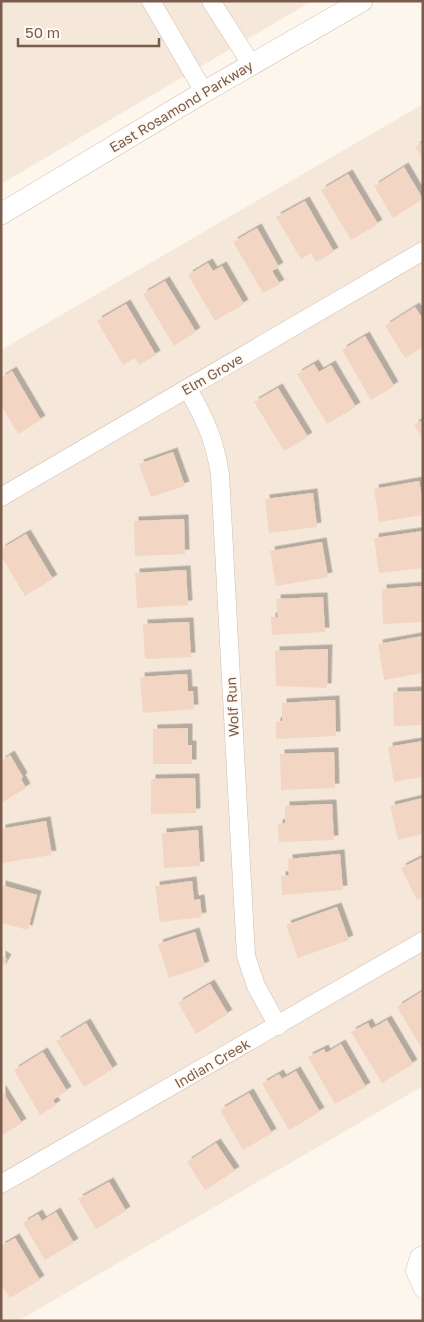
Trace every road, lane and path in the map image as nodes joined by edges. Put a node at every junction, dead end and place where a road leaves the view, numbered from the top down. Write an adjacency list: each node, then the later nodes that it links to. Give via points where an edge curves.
1 (151, 1): 5 (street)
2 (211, 1): 4 (street)
3 (362, 1): 4 (street, East Rosamond Parkway)
4 (250, 64): 5 (street, East Rosamond Parkway)
5 (204, 92): 6 (street, East Rosamond Parkway)
6 (1, 214)
7 (423, 251): 8 (street, Elm Grove)
8 (188, 389): 9 (street, Elm Grove); 11 (street, Wolf Run, via 212,435 220,475 246,956 256,986)
9 (1, 497)
10 (423, 941): 11 (street, Indian Creek)
11 (278, 1026): 12 (street, Indian Creek)
12 (1, 1184)
13 (423, 1255): 14 (street, via 419,1257 415,1271)
14 (423, 1288)

